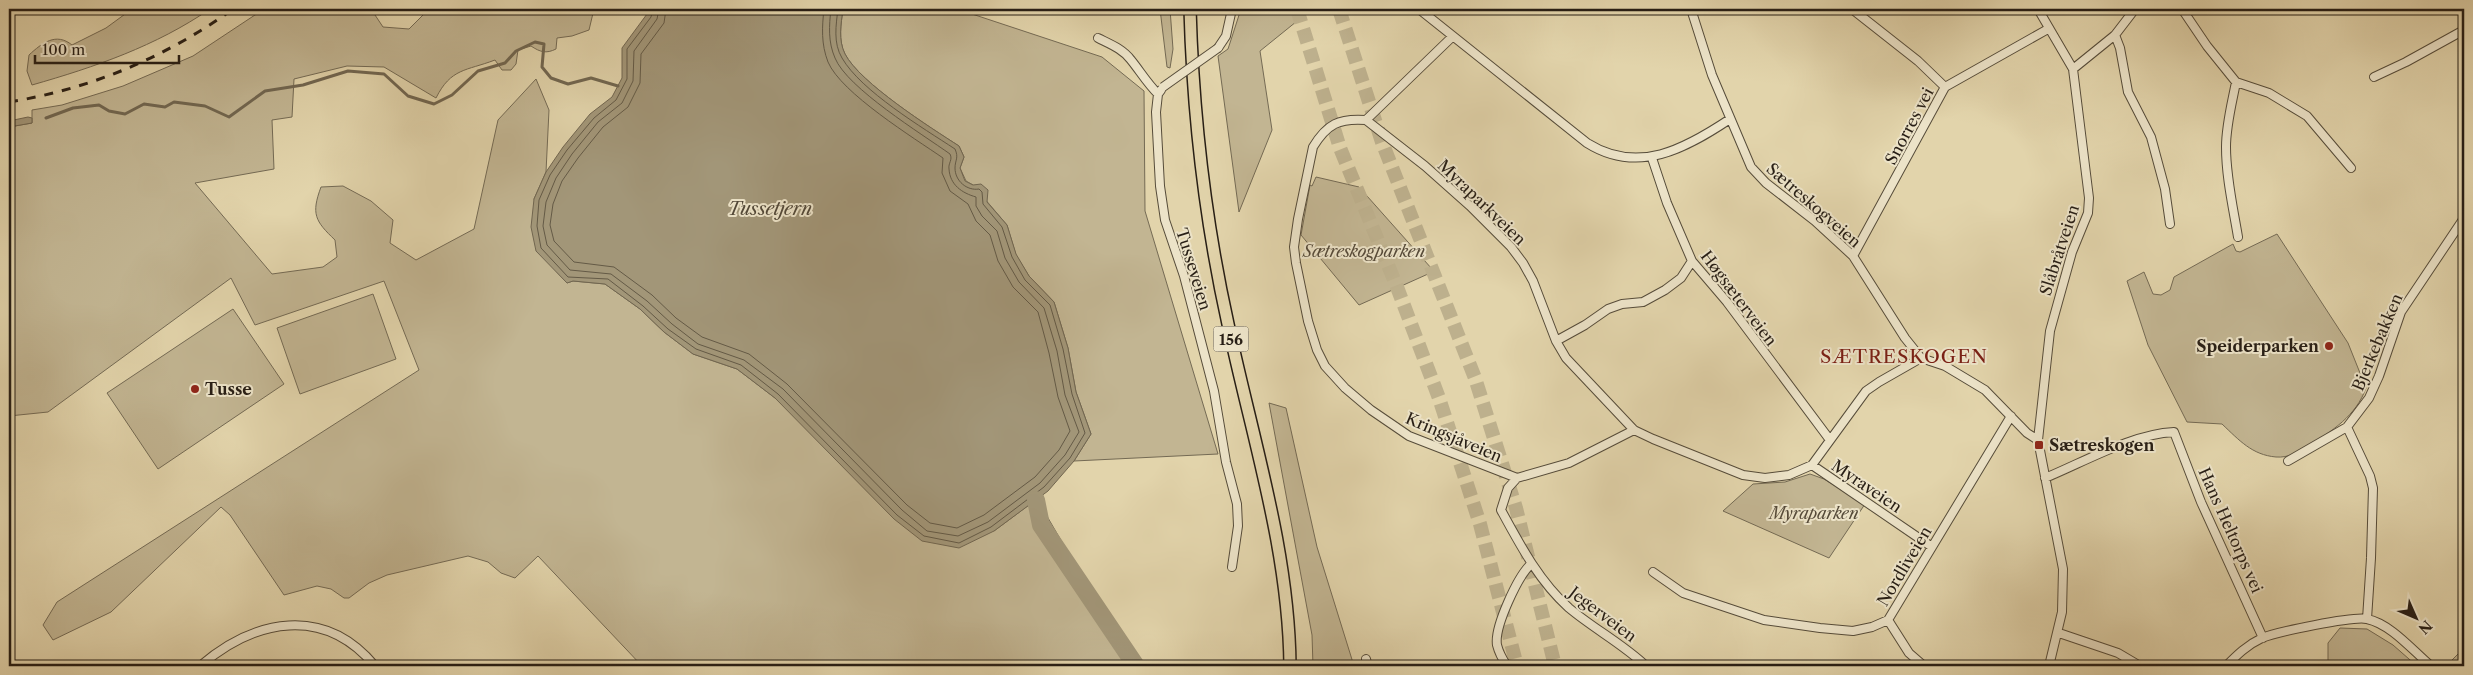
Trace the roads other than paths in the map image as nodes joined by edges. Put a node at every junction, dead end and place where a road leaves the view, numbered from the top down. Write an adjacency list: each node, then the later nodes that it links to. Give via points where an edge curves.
1 (1190, 9): 49 (main road, 156, via 1196,133 1206,206 1227,322 1279,555)
2 (1232, 9): 18 (street, bridge, via 1226,36 1218,48 1163,87)
3 (1419, 9): 12 (street)
4 (1852, 9): 17 (street)
5 (2038, 9): 9 (street, Slåbråtveien)
6 (2135, 9): 11 (street)
7 (2182, 9): 16 (street, via 2206,46)
8 (1692, 10): 19 (street, Sætreskogveien, via 1712,75)
9 (2048, 29): 14 (street, Slåbråtveien); 17 (street, Snorres vei)
10 (2464, 30): 15 (street)
11 (2115, 34): 14 (street); 24 (street, via 2128,92 2152,137)
12 (1452, 37): 20 (street); 21 (street, via 1598,149 1623,158)
13 (1098, 38): 18 (street, via 1122,51)
14 (2073, 69): 34 (street, Slåbråtveien, via 2089,198 2088,213 2072,252 2050,331)
15 (2374, 77)
16 (2236, 82): 22 (street, via 2269,93 2308,116); 25 (street, via 2226,148)
17 (1946, 87): 26 (street, Snorres vei)
18 (1158, 94): 41 (street, Tusseveien, via 1160,186 1165,220 1184,276 1214,391 1237,504 1238,526)
19 (1730, 119): 21 (street, via 1704,137); 26 (street, Sætreskogveien, via 1751,167 1758,175)
20 (1366, 120): 28 (street, Myraparkveien, via 1425,166 1510,247 1533,281); 37 (street, Kringsjåveien, via 1340,121 1321,133 1313,147 1305,179 1294,246 1308,322 1317,350 1325,366 1345,388 1393,426 1433,447)
21 (1652, 158): 27 (street, Høgsæterveien)
22 (2351, 168)
23 (2464, 218): 31 (street, Bjerkebakken, via 2401,312 2369,398)
24 (2170, 224)
25 (2238, 236)
26 (1853, 256): 29 (street, Sætreskogveien)
27 (1692, 261): 28 (street, via 1681,278 1665,290 1643,302 1608,309); 33 (street, Høgsæterveien, via 1727,302)
28 (1556, 341): 32 (street, Myraparkveien, via 1583,379)
29 (1921, 358): 30 (street, via 1945,366 1985,390); 33 (street, via 1866,391)
30 (2011, 416): 34 (street); 39 (street, Nordliveien)
31 (2347, 428): 35 (street, Bjerkebakken); 43 (street, via 2373,488)
32 (1634, 430): 36 (street, Myraparkveien, via 1743,475 1765,478 1789,475); 37 (street, Kringsjåveien, via 1569,463)
33 (1830, 440): 36 (street)
34 (2038, 440): 38 (street, Slåbråtveien)
35 (2288, 461)
36 (1812, 465): 39 (street, Myraveien)
37 (1517, 478): 40 (street, Jegerveien, via 1508,488 1501,510)
38 (2045, 478): 45 (street, Slåbråtveien, via 2063,569); 46 (street, Hans Heltorps vei, via 2130,442 2160,432 2174,432)
39 (1932, 546): 44 (street, Nordliveien)
40 (1532, 564): 50 (street, via 1516,584 1499,630 1497,644); 51 (street, Jegerveien, via 1571,609 1627,648)
41 (1232, 567)
42 (1653, 572): 44 (street, Nordliveien, via 1683,593 1764,620 1853,630)
43 (2367, 619): 46 (street, via 2346,619); 56 (street, via 2390,631)
44 (1888, 620): 52 (street, via 1908,653)
45 (2059, 633): 53 (street, Slåbråtveien); 54 (street, via 2109,650)
46 (2263, 638): 55 (street, via 2245,648)
47 (200, 666): 48 (street, via 244,636 290,625 319,628 337,635)
48 (375, 666)
49 (1290, 666)
50 (1507, 666)
51 (1646, 666)
52 (1924, 666)
53 (2049, 666)
54 (2140, 666)
55 (2226, 666)
56 (2431, 666)

